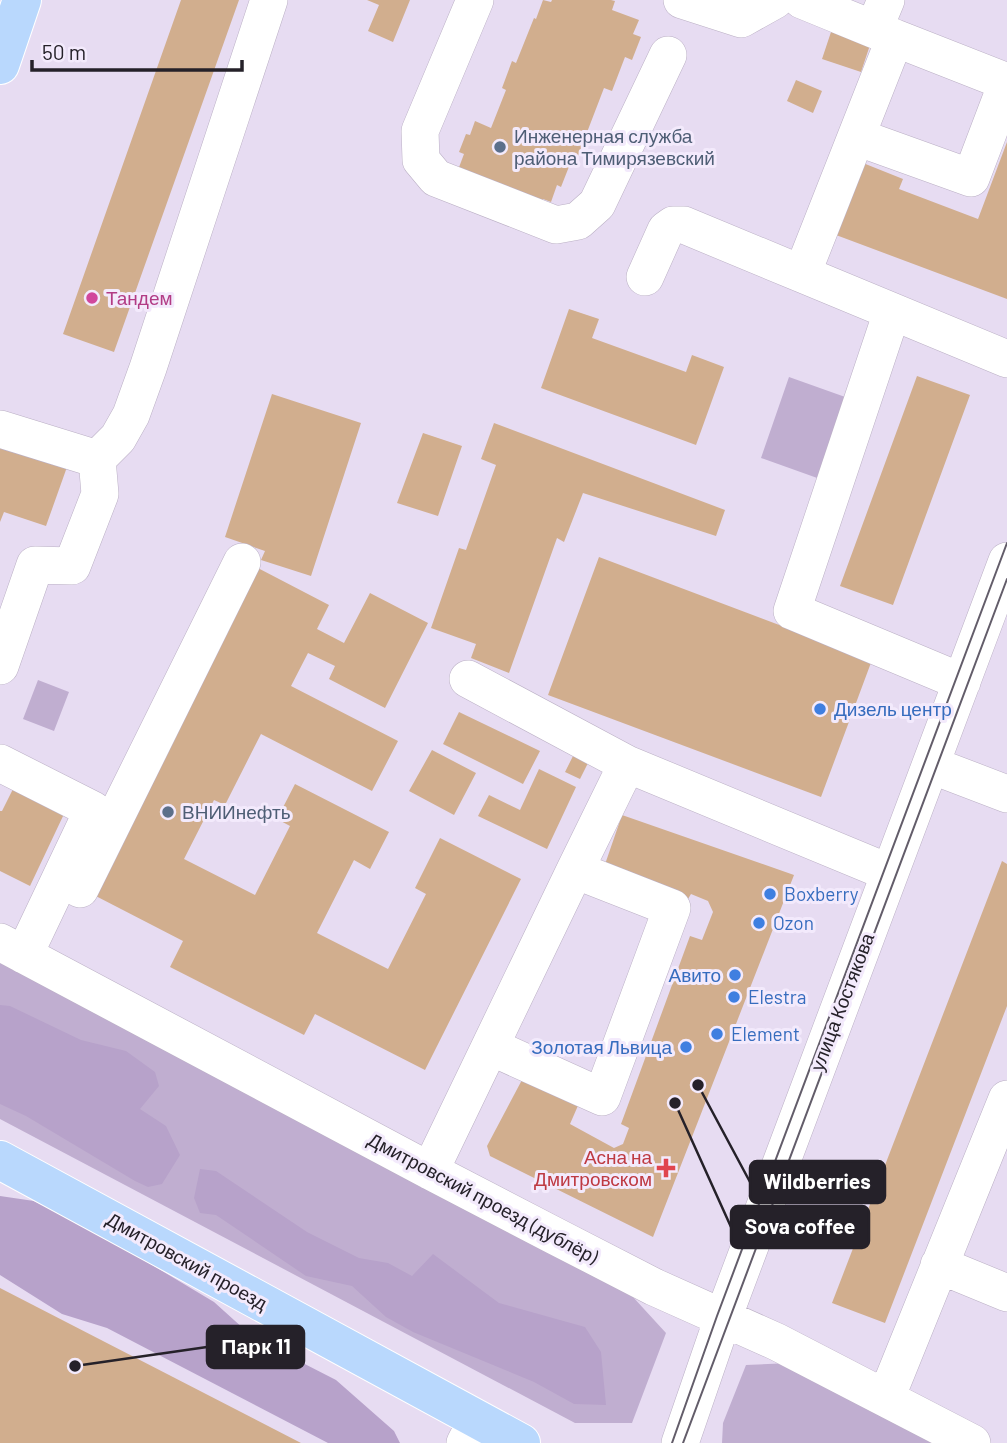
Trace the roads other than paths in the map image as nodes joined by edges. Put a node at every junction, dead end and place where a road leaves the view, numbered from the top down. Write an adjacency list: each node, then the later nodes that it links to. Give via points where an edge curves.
1 (22, 0): 9 (main road)
2 (269, 0): 17 (street, via 131,415 118,438)
3 (475, 0): 8 (street, via 420,131 421,160 436,178 556,225 578,221 597,204)
4 (682, 0): 5 (street, via 741,19)
5 (775, 0)
6 (803, 0): 7 (street)
7 (885, 22): 10 (street); 11 (street)
8 (668, 55)
9 (0, 65)
10 (1007, 82): 11 (street, via 971,178)
11 (857, 137): 12 (street)
12 (803, 274): 13 (street, via 684,225 673,225 666,230); 14 (street)
13 (645, 277)
14 (892, 312): 15 (street); 22 (street, via 792,611)
15 (1007, 359)
16 (0, 429): 17 (street)
17 (97, 459): 20 (street, via 100,494 72,566 35,565)
18 (1007, 561): 22 (street, улица Костякова)
19 (242, 562): 29 (street)
20 (0, 666)
21 (468, 679): 24 (street)
22 (962, 682): 25 (street, улица Костякова)
23 (0, 763): 30 (street, via 93,810)
24 (627, 764): 27 (street); 28 (street)
25 (930, 765): 26 (street); 28 (street, улица Костякова)
26 (1007, 794)
27 (575, 870): 31 (street); 31 (street, via 672,908 602,1097)
28 (890, 873): 37 (street, улица Костякова)
29 (80, 889)
30 (12, 949): 34 (street, Дмитровский проезд (дублёр))
31 (491, 1047): 34 (street)
32 (1007, 1099): 35 (street)
33 (0, 1160): 39 (main road, Дмитровский проезд, via 149,1239)
34 (430, 1171): 37 (street, Дмитровский проезд (дублёр))
35 (939, 1265): 36 (street); 38 (street)
36 (1007, 1293)
37 (723, 1318): 38 (street, Дмитровский проезд (дублёр)); 41 (street, улица Костякова)
38 (886, 1398): 42 (street, Дмитровский проезд (дублёр))
39 (471, 1431): 40 (main road, Дмитровский проезд)
40 (521, 1443)
41 (680, 1443)
42 (972, 1443)

